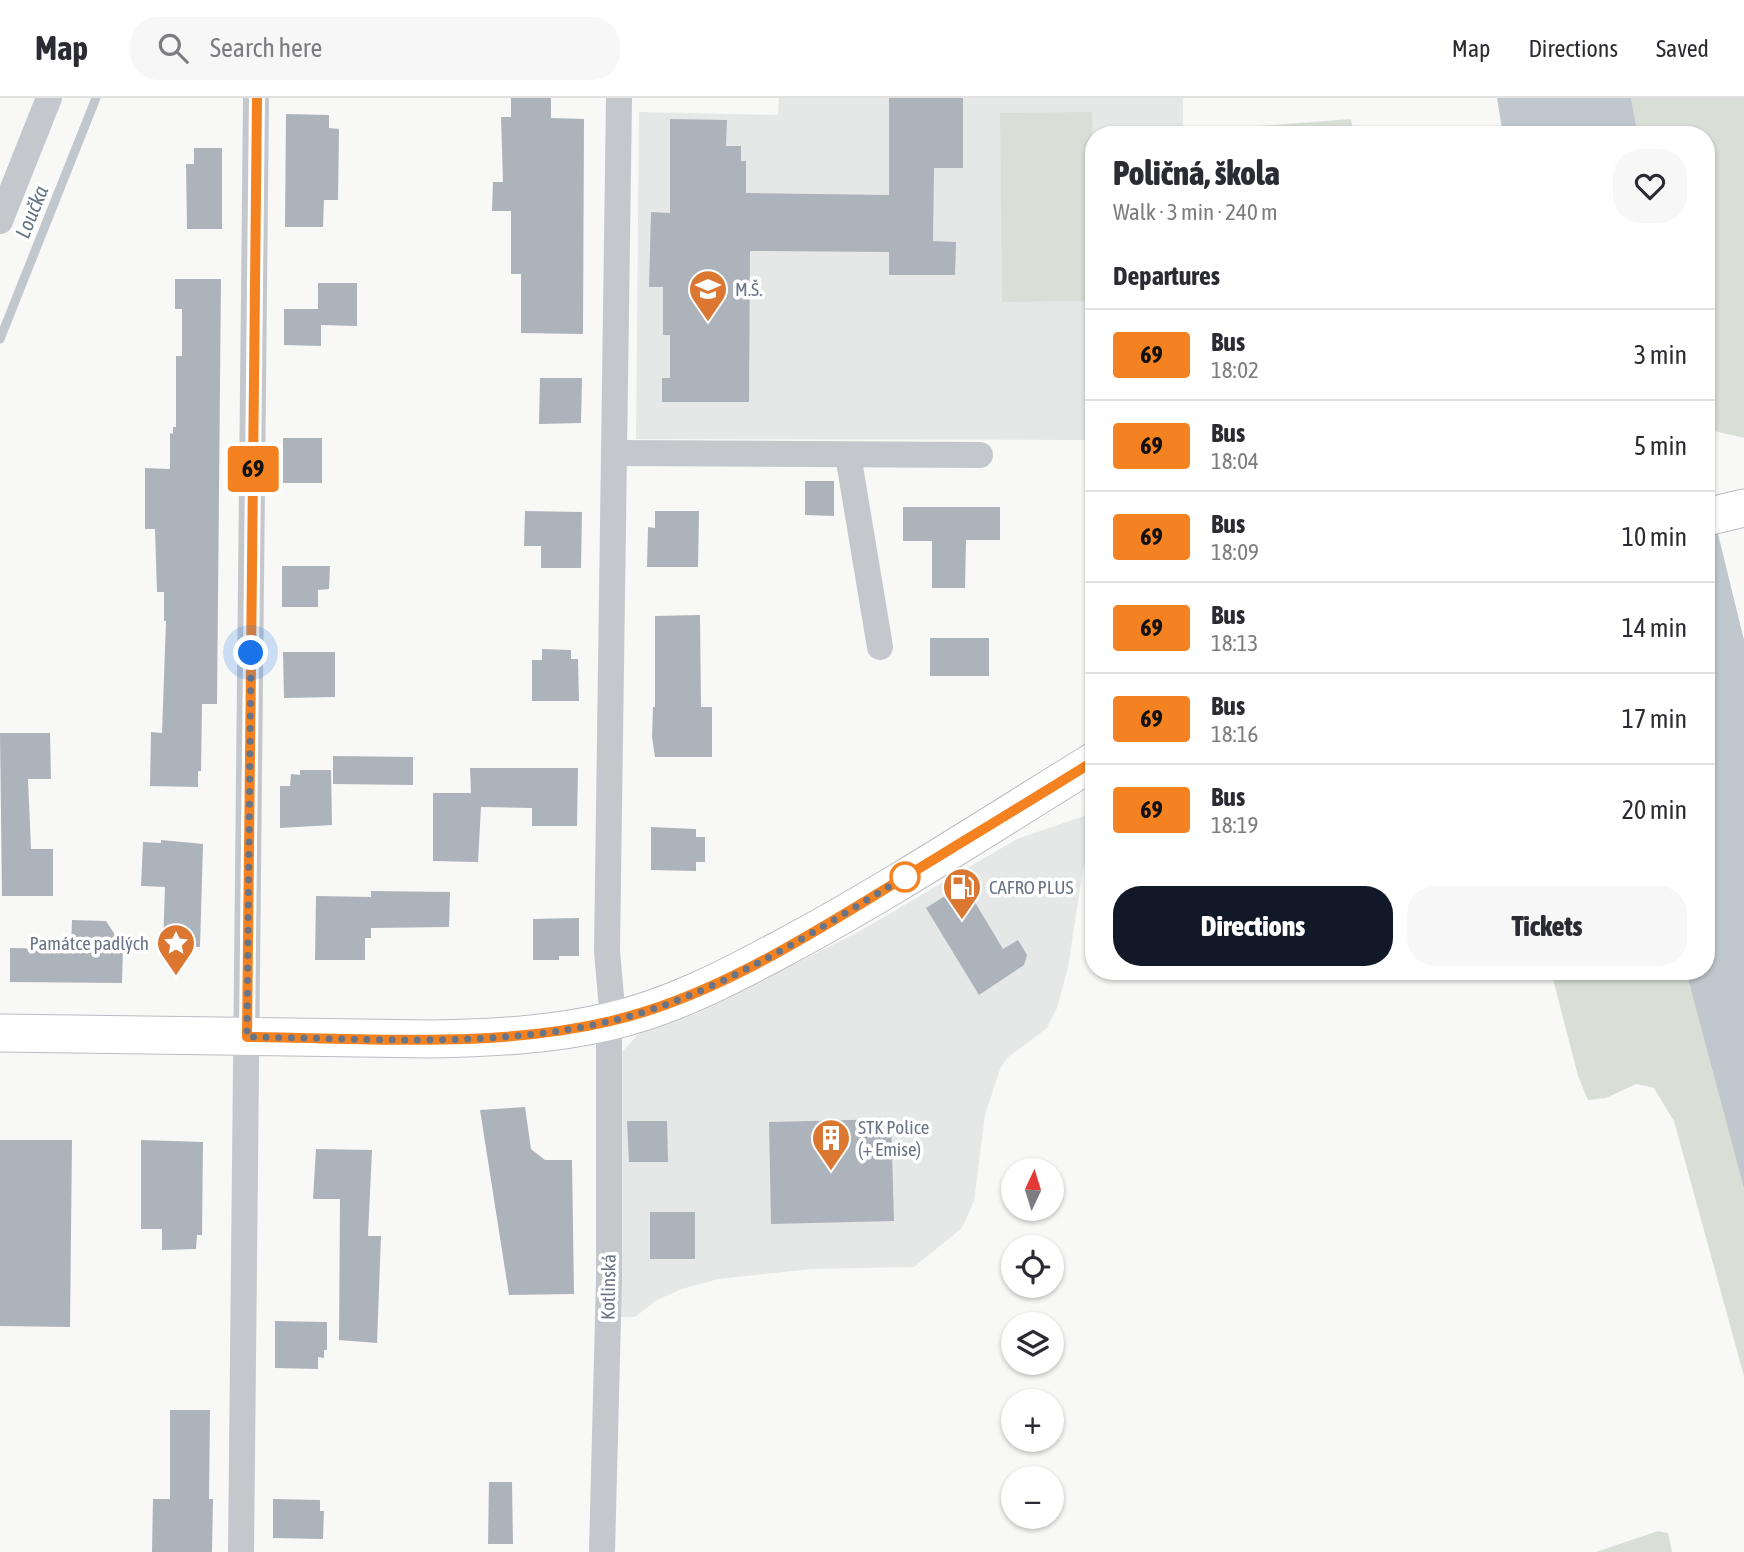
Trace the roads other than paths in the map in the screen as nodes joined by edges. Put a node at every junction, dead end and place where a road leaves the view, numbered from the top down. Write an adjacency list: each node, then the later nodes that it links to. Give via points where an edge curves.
1 (48, 98): 4 (street)
2 (257, 98): 14 (street)
3 (619, 98): 5 (street, Kotlinská)
4 (0, 221)
5 (614, 453): 6 (street); 12 (street, Kotlinská, via 607,951)
6 (848, 455): 7 (street); 10 (street)
7 (980, 455)
8 (1744, 508): 9 (main road)
9 (1715, 515)
10 (880, 647)
11 (1085, 767): 12 (main road, via 828,924 684,997)
12 (611, 1021): 14 (main road, via 485,1038); 16 (street, Kotlinská)
13 (0, 1033): 14 (main road)
14 (247, 1037): 15 (street)
15 (241, 1552)
16 (602, 1552)

